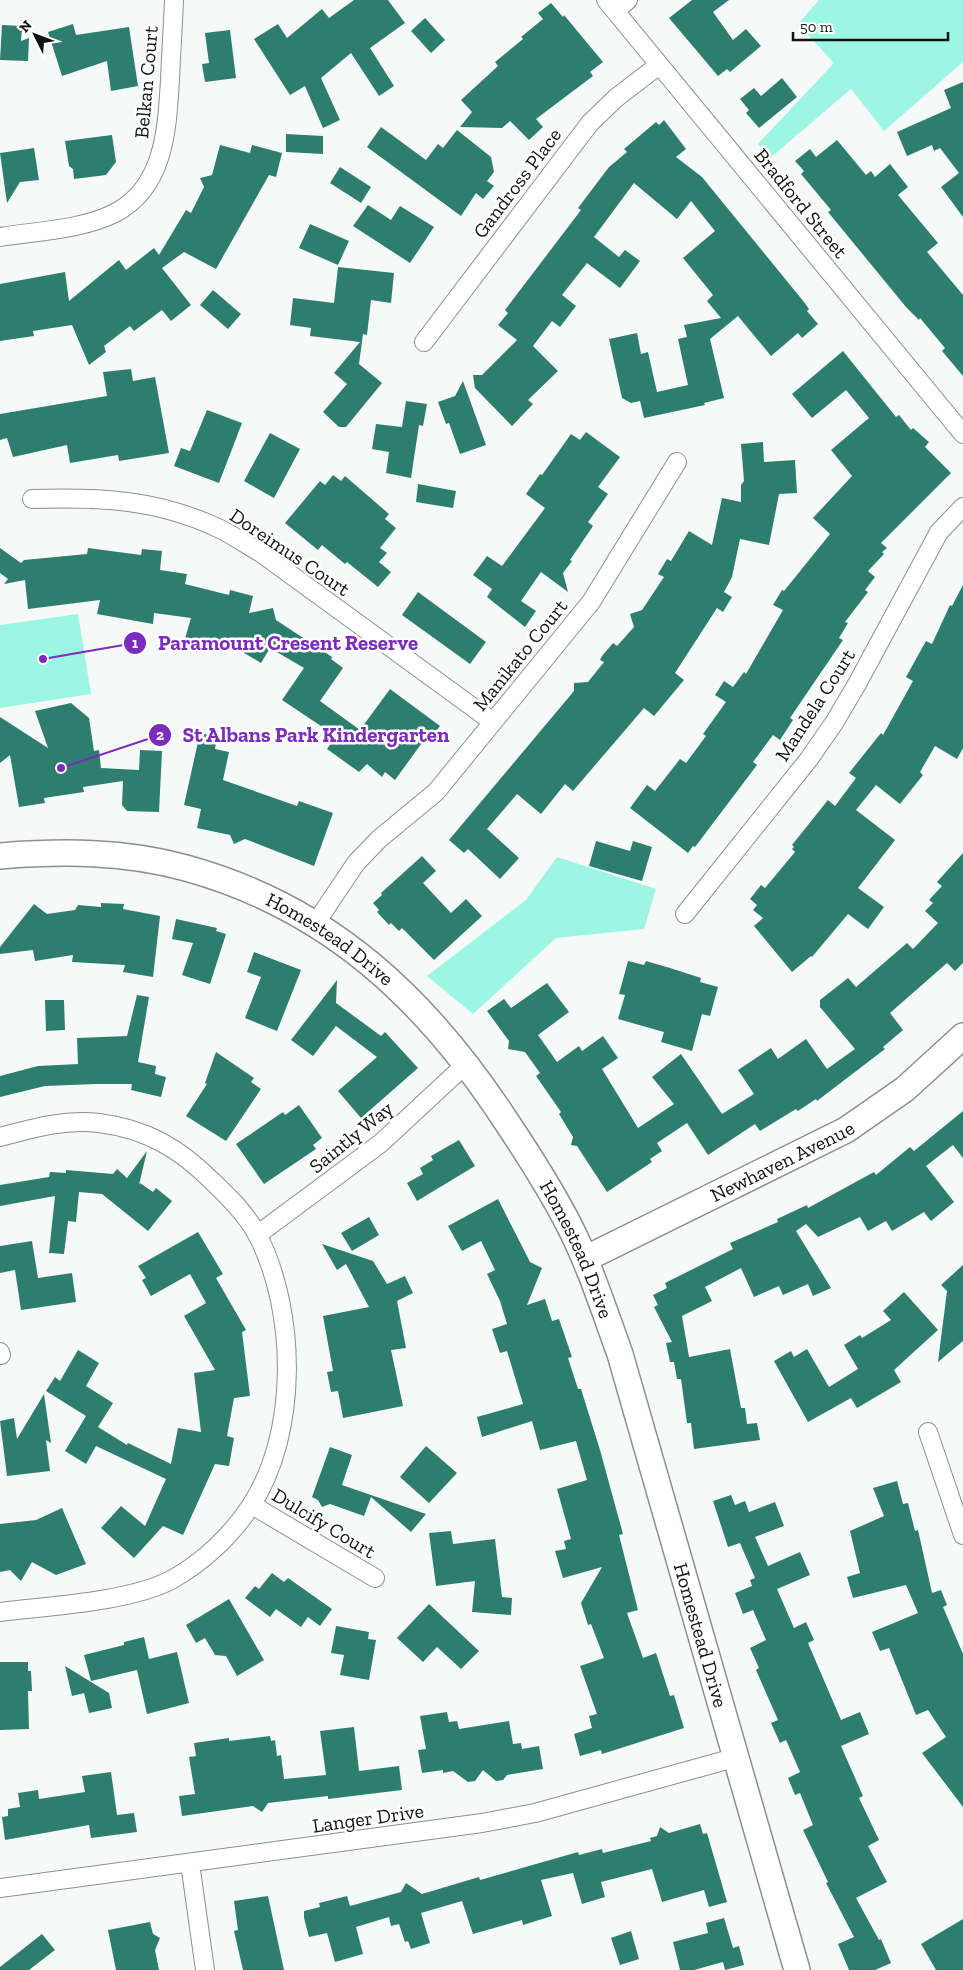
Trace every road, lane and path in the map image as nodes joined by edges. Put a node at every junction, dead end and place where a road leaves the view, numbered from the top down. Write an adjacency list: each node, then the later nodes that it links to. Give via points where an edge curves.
1 (174, 0): 4 (street, Belkan Court, via 166,136 154,173 137,197 115,213 86,223)
2 (616, 4): 3 (street, Bradford Street)
3 (659, 65): 5 (street, Gandross Place, via 590,123); 6 (street, Bradford Street)
4 (0, 237)
5 (424, 342)
6 (963, 434)
7 (677, 462): 10 (street, Manikato Court, via 591,602)
8 (32, 499): 10 (street, Doreimus Court, via 121,500 186,515 220,529 261,554)
9 (963, 508): 12 (street, Mandela Court, via 939,532 834,723)
10 (493, 722): 13 (street, Manikato Court, via 436,792 379,839 356,864)
11 (0, 856): 13 (street, Homestead Drive, via 94,853 186,868 246,890)
12 (685, 914)
13 (315, 924): 15 (street, Homestead Drive, via 384,974 421,1009)
14 (963, 1036): 18 (street, Newhaven Avenue, via 905,1089 846,1130)
15 (466, 1064): 17 (street, Saintly Way, via 382,1143); 18 (street, Homestead Drive, via 536,1166)
16 (0, 1137): 17 (street, via 68,1122 114,1126 151,1136 176,1148 195,1164 245,1215)
17 (257, 1234): 20 (street, via 277,1292 288,1361 279,1438)
18 (584, 1259): 24 (street, Homestead Drive, via 620,1354)
19 (928, 1432): 21 (street)
20 (252, 1505): 22 (street, Dulcify Court); 23 (street, via 217,1546 170,1580 120,1596)
21 (963, 1535)
22 (375, 1578)
23 (0, 1612)
24 (734, 1758): 25 (street, Langer Drive, via 535,1813); 28 (street, Homestead Drive)
25 (190, 1863): 26 (street, Langer Drive); 27 (street)
26 (0, 1888)
27 (205, 1970)
28 (797, 1970)

